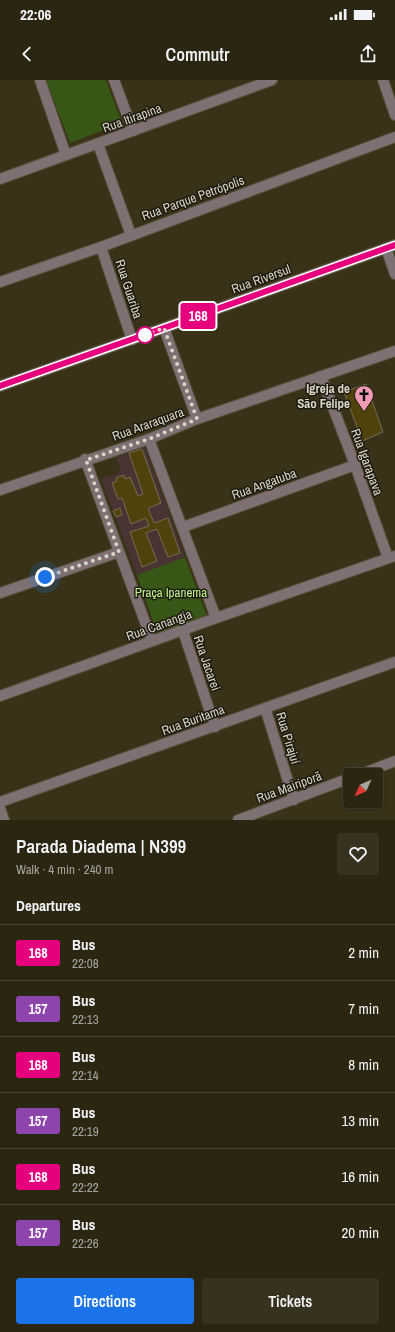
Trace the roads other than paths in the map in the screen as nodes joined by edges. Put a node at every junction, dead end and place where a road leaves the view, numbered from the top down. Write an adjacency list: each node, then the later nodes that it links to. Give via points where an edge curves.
1 (40, 80): 10 (street)
2 (114, 80): 7 (street)
3 (272, 80): 7 (street, Rua Itirapina)
4 (383, 80): 5 (street)
5 (391, 91): 6 (street)
6 (395, 115)
7 (133, 131): 9 (street, Rua Itirapina)
8 (395, 137): 12 (street, Rua Parque Petrópolis)
9 (98, 144): 10 (street, Rua Itirapina); 12 (street)
10 (66, 156): 11 (street, Rua Itirapina)
11 (0, 179)
12 (131, 235): 14 (street, Rua Parque Petrópolis)
13 (390, 246): 15 (street); 17 (street, Rua Riversul)
14 (101, 247): 16 (street, Rua Parque Petrópolis); 18 (street, Rua Guariba)
15 (395, 274)
16 (0, 282)
17 (164, 328): 18 (street, Rua Riversul); 22 (street)
18 (132, 340): 21 (street, Rua Riversul)
19 (395, 351): 20 (street, Rua Araraquara)
20 (321, 376): 22 (street, Rua Araraquara); 25 (street, Rua Igarapava)
21 (0, 386)
22 (197, 419): 23 (street, Rua Araraquara)
23 (149, 439): 24 (street, Rua Araraquara); 27 (street)
24 (86, 460): 26 (street, Rua Araraquara); 28 (street)
25 (355, 465): 27 (street, Rua Angatuba); 29 (street, Rua Igarapava)
26 (0, 490)
27 (182, 527): 31 (street)
28 (119, 552): 30 (street); 33 (street)
29 (391, 557): 31 (street, Rua Canangia)
30 (0, 593)
31 (216, 618): 32 (street, Rua Canangia)
32 (183, 631): 33 (street, Rua Canangia); 37 (street, Rua Jacareí)
33 (152, 642): 35 (street, Rua Canangia)
34 (395, 662): 36 (street, Rua Buritama)
35 (0, 696)
36 (265, 708): 37 (street, Rua Buritama); 41 (street, Rua Pirajuí)
37 (215, 727): 42 (street, Rua Buritama)
38 (395, 762): 39 (street)
39 (378, 768)
40 (343, 781): 41 (street, Rua Mairiporã)
41 (294, 800): 44 (street, Rua Mairiporã)
42 (0, 802)
43 (0, 808): 45 (street)
44 (249, 818): 46 (street, Rua Mairiporã)
45 (4, 820)
46 (238, 820)

